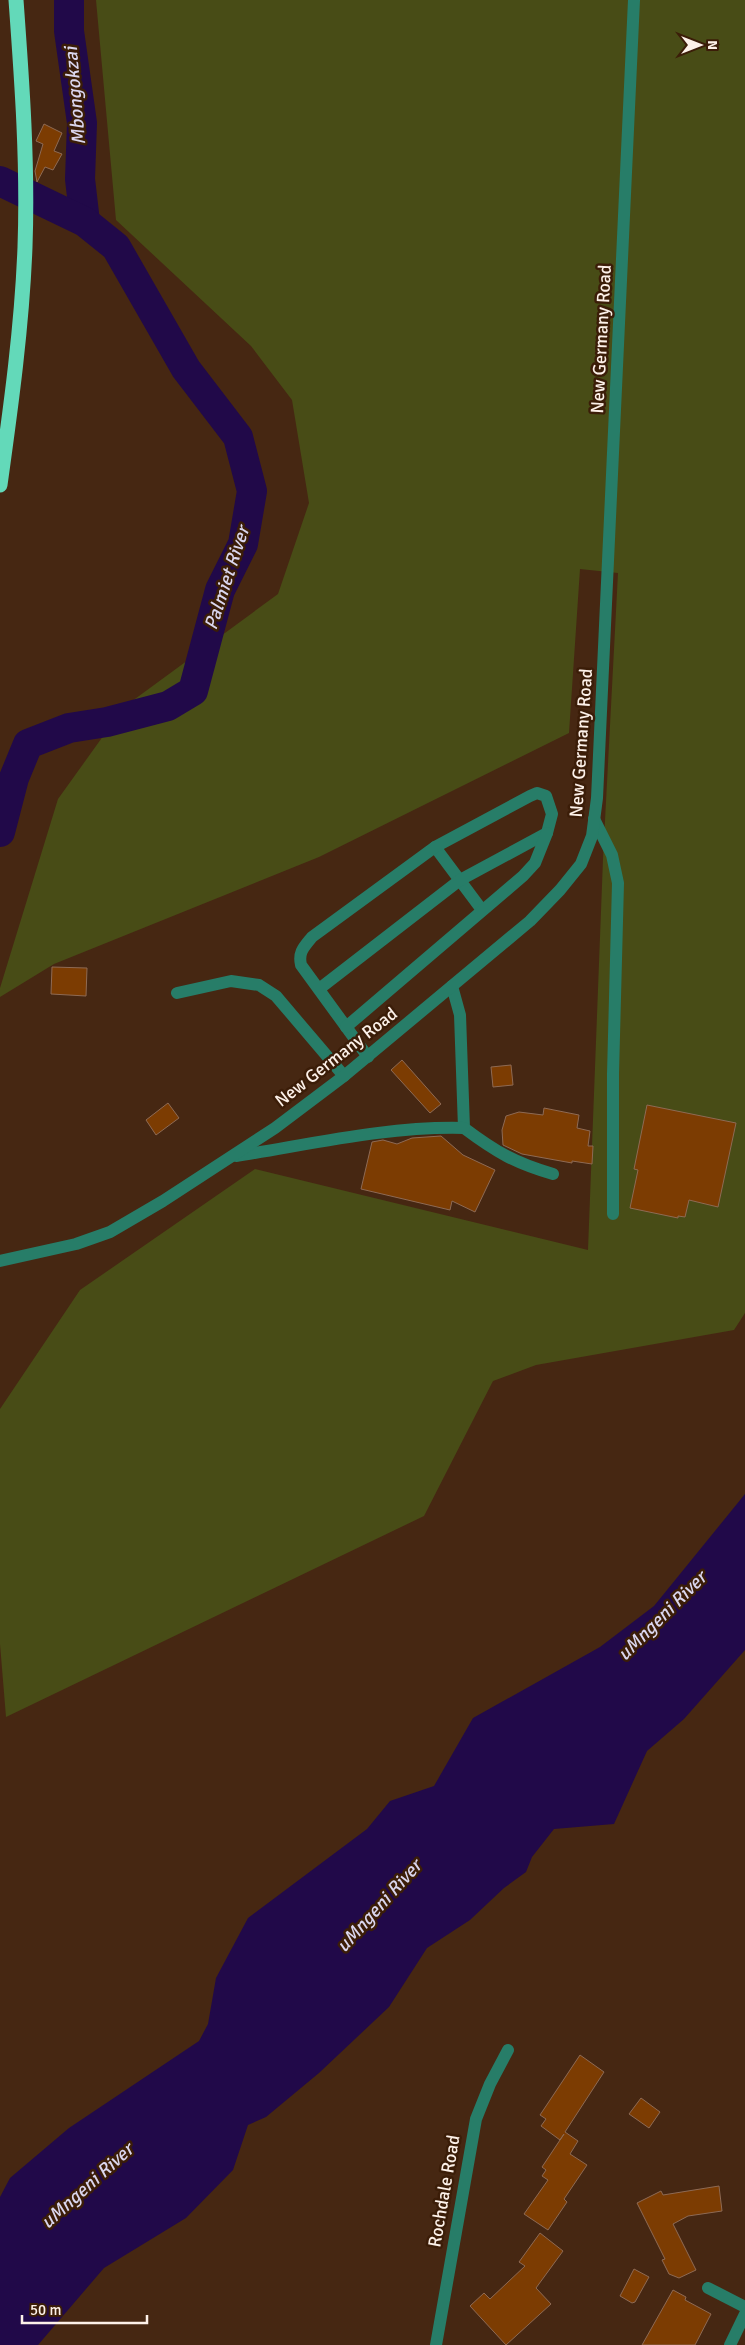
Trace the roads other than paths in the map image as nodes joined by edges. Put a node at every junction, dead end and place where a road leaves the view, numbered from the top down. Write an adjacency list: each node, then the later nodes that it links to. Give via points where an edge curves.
1 (16, 0): 3 (highway, via 23,102 25,247 14,382)
2 (634, 0): 4 (street, New Germany Road, via 598,798)
3 (0, 485)
4 (594, 819): 9 (street, New Germany Road, via 592,836 581,864 560,890); 18 (street, via 612,855 618,883)
5 (546, 833): 6 (street, via 552,814 546,796 537,793); 7 (street); 8 (street, via 535,862)
6 (435, 847): 7 (street); 10 (street, via 312,937 299,957 301,965)
7 (460, 880): 8 (street); 10 (street)
8 (482, 910): 12 (street)
9 (452, 986): 13 (street, New Germany Road); 15 (street, via 460,1015)
10 (319, 988): 12 (street)
11 (178, 993): 14 (street, via 231,981 259,985 276,996)
12 (346, 1027): 13 (street)
13 (368, 1057): 14 (street, New Germany Road)
14 (344, 1076): 16 (street, New Germany Road)
15 (464, 1128): 16 (street, via 399,1130); 17 (street, via 499,1154)
16 (230, 1157): 19 (street, New Germany Road, via 110,1232 76,1244)
17 (553, 1174)
18 (613, 1214)
19 (0, 1261)
20 (508, 2050): 24 (street, Rochdale Road, via 476,2119)
21 (708, 2288): 22 (street)
22 (745, 2308)
23 (745, 2314): 25 (street)
24 (436, 2345)
25 (730, 2345)

